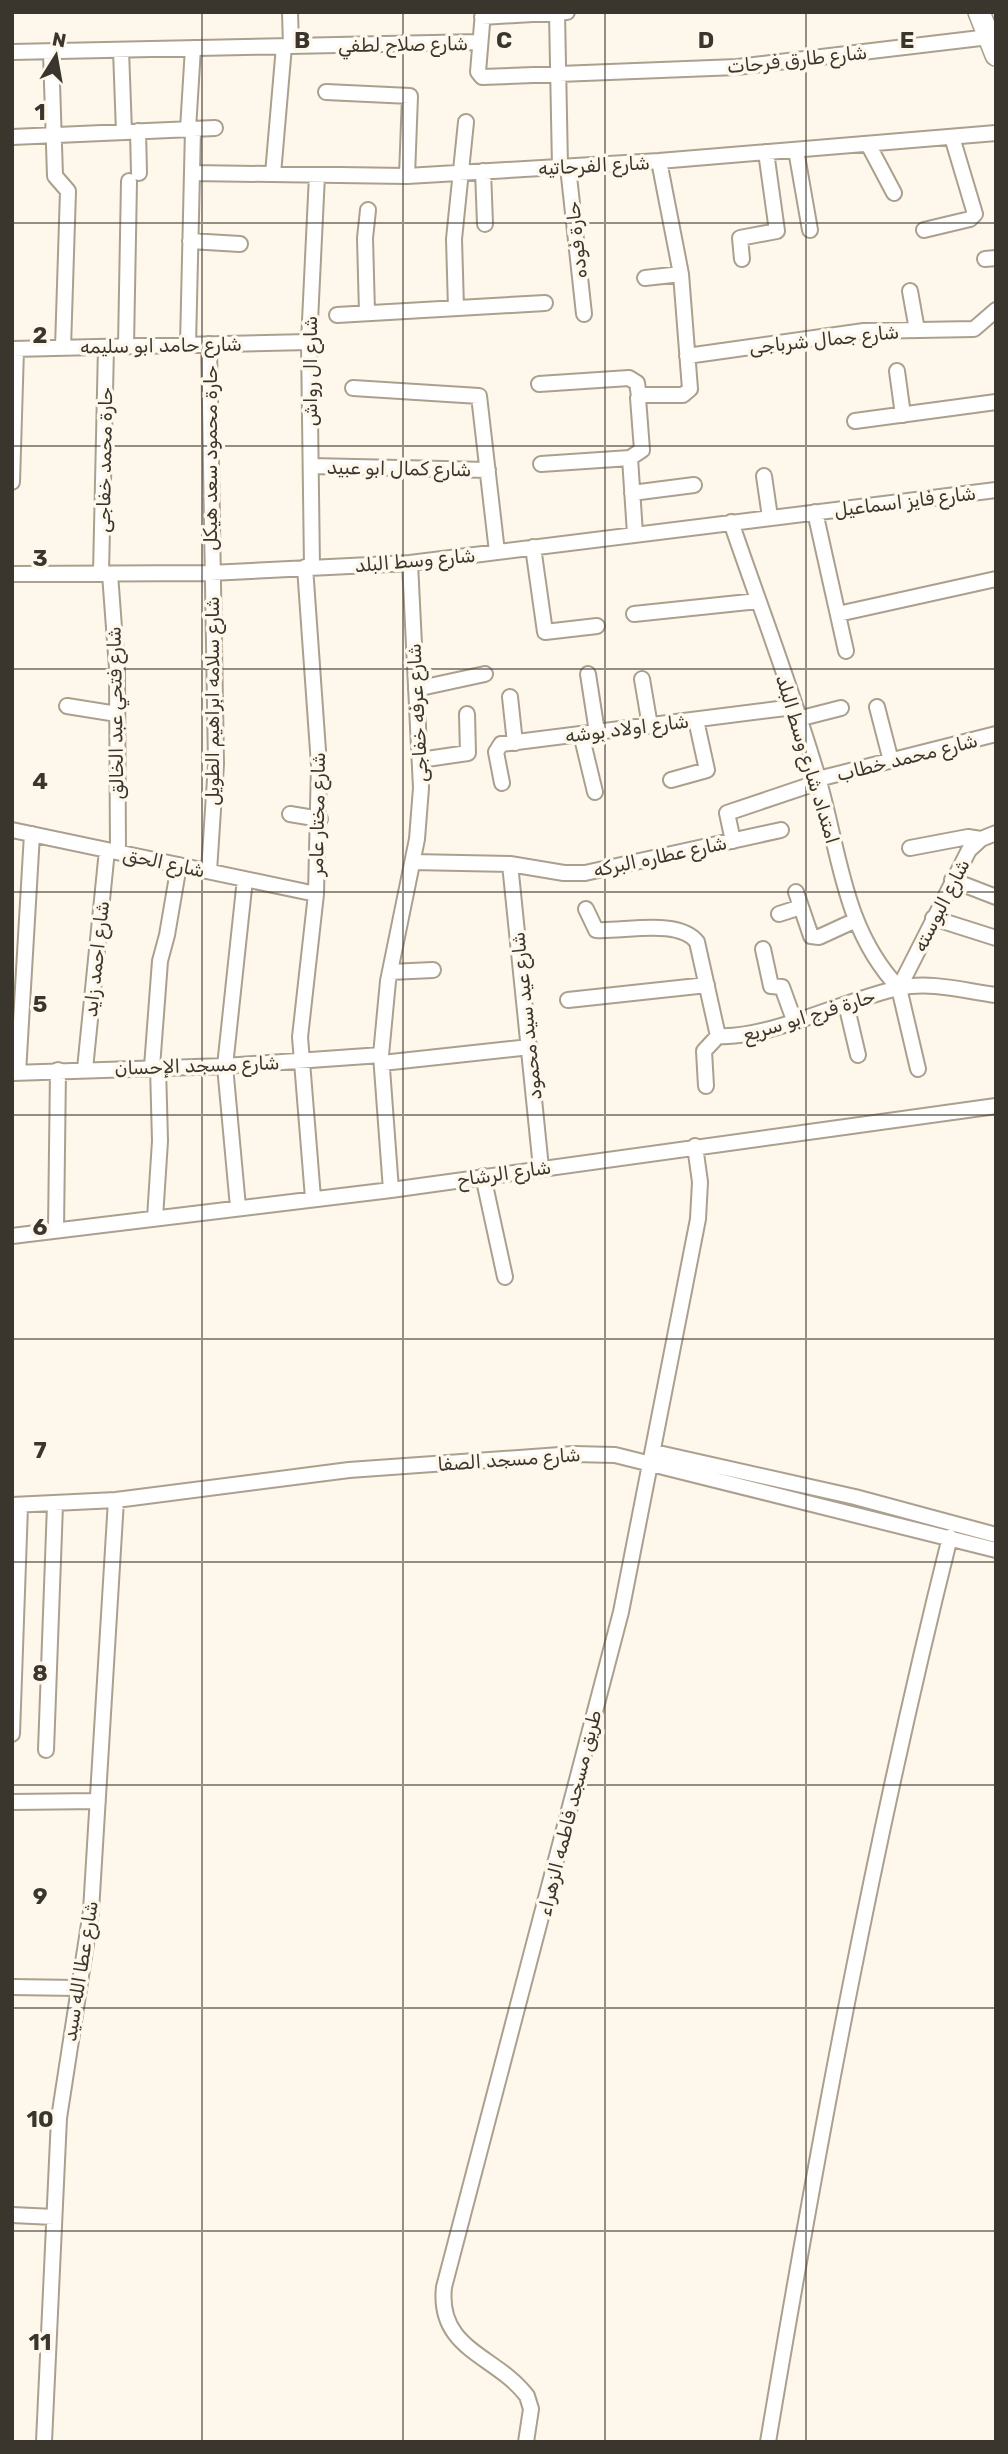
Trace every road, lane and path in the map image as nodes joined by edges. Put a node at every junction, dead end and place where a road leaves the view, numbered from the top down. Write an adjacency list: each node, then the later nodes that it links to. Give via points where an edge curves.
1 (290, 12): 7 (street)
2 (567, 12): 4 (street)
3 (979, 12): 8 (street)
4 (557, 13): 5 (street); 13 (street, حارة فوده)
5 (483, 15): 6 (street)
6 (480, 42): 7 (street, شارع صلاح لطفي); 13 (street, شارع طارق فرحات, via 482,78)
7 (288, 46): 9 (street, شارع صلاح لطفي); 31 (street)
8 (992, 46): 13 (street, شارع طارق فرحات, via 737,67)
9 (193, 48): 10 (street, شارع صلاح لطفي); 17 (street)
10 (121, 50): 11 (street, شارع صلاح لطفي); 18 (street)
11 (51, 51): 12 (street, شارع صلاح لطفي); 20 (street)
12 (12, 52)
13 (559, 74): 27 (street, حارة فوده)
14 (326, 92): 33 (street, via 410,96)
15 (466, 122): 30 (street)
16 (215, 128): 17 (street)
17 (191, 129): 18 (street); 29 (street)
18 (131, 131): 20 (street); 55 (street, via 134,177)
19 (996, 133): 22 (street, شارع الفرحاتيه)
20 (52, 135): 21 (street); 57 (street, via 55,178 68,191)
21 (12, 137)
22 (953, 137): 23 (street, شارع الفرحاتيه); 38 (street, via 975,214)
23 (868, 144): 24 (street, شارع الفرحاتيه); 34 (street)
24 (796, 150): 25 (street, شارع الفرحاتيه); 37 (street)
25 (766, 152): 26 (street, شارع الفرحاتيه); 41 (street, via 777,231 740,238)
26 (659, 161): 27 (street, شارع الفرحاتيه); 42 (street)
27 (564, 167): 28 (street, شارع الفرحاتيه); 49 (street, حارة فوده)
28 (483, 171): 30 (street, شارع الفرحاتيه); 36 (street)
29 (192, 173): 31 (street, شارع الفرحاتيه); 39 (street)
30 (462, 173): 33 (street, شارع الفرحاتيه); 46 (street, via 454,239)
31 (273, 174): 32 (street, شارع الفرحاتيه)
32 (317, 175): 33 (street, شارع الفرحاتيه); 52 (street, شارع ال رواش)
33 (407, 176)
34 (894, 193)
35 (368, 209): 48 (street)
36 (485, 223)
37 (810, 230)
38 (925, 230)
39 (190, 241): 40 (street); 54 (street)
40 (240, 244)
41 (742, 259)
42 (681, 274): 43 (street); 59 (street)
43 (645, 278)
44 (910, 292): 51 (street)
45 (545, 303): 46 (street)
46 (456, 308): 48 (street)
47 (996, 310): 51 (street, شارع جمال شرباجى, via 974,329)
48 (367, 313): 50 (street)
49 (584, 314)
50 (337, 315)
51 (917, 330): 59 (street, شارع جمال شرباجى, via 864,331)
52 (309, 342): 53 (street, شارع حامد ابو سليمه); 69 (street, شارع ال رواش)
53 (209, 344): 54 (street, شارع حامد ابو سليمه); 85 (street, حارة محمود سعد هيكل)
54 (188, 345): 55 (street, شارع حامد ابو سليمه)
55 (126, 346): 56 (street, شارع حامد ابو سليمه)
56 (106, 347): 57 (street, شارع حامد ابو سليمه); 84 (street, حارة محمد خفاجى)
57 (63, 348): 58 (street, شارع حامد ابو سليمه)
58 (14, 349): 72 (street)
59 (687, 356): 63 (street, via 687,394)
60 (897, 371): 65 (street)
61 (539, 384): 63 (street, via 629,378 637,383)
62 (353, 388): 70 (street, via 476,394 481,399)
63 (639, 396): 67 (street, via 642,450)
64 (996, 402): 65 (street)
65 (903, 415): 66 (street)
66 (855, 421)
67 (630, 458): 68 (street); 75 (street)
68 (541, 464)
69 (311, 466): 70 (street, شارع كمال ابو عبيد); 83 (street, شارع ال رواش)
70 (488, 470): 81 (street)
71 (764, 475): 77 (street)
72 (12, 482)
73 (694, 485): 75 (street)
74 (996, 490): 76 (street, شارع فايز اسماعيل)
75 (632, 493): 79 (street)
76 (815, 512): 77 (street, شارع وسط البلد); 90 (street)
77 (770, 517): 78 (street, شارع وسط البلد)
78 (731, 522): 79 (street, شارع وسط البلد); 88 (street, امتداد شارع وسط البلد)
79 (635, 534): 80 (street, شارع وسط البلد)
80 (533, 547): 81 (street, شارع وسط البلد); 91 (street, via 545,632)
81 (497, 552): 82 (street, شارع وسط البلد)
82 (410, 563): 83 (street, شارع وسط البلد); 96 (street, شارع عرفه خفاجى)
83 (309, 567): 85 (street, شارع وسط البلد); 117 (street, شارع مختار عامر)
84 (106, 573): 85 (street, شارع وسط البلد); 86 (street, شارع وسط البلد); 102 (street, شارع فتحي عبد الخالق)
85 (210, 573): 129 (street, شارع سلامه ابراهيم الطويل, via 216,764)
86 (12, 574)
87 (996, 579): 90 (street)
88 (758, 601): 89 (street); 101 (street, امتداد شارع وسط البلد)
89 (634, 614)
90 (838, 614): 92 (street)
91 (597, 626)
92 (846, 651)
93 (485, 674): 96 (street)
94 (588, 674): 106 (street)
95 (642, 679): 105 (street)
96 (416, 689): 110 (street, شارع عرفه خفاجى)
97 (510, 697): 109 (street)
98 (67, 706): 102 (street)
99 (877, 707): 111 (street)
100 (841, 708): 101 (street, شارع اولاد بوشه)
101 (796, 713): 104 (street, شارع اولاد بوشه); 113 (street, امتداد شارع وسط البلد)
102 (117, 714): 125 (street, شارع فتحي عبد الخالق)
103 (467, 714): 110 (street, via 468,753)
104 (696, 720): 105 (street, شارع اولاد بوشه); 112 (street, via 707,770)
105 (650, 726): 106 (street, شارع اولاد بوشه)
106 (597, 732): 107 (street, شارع اولاد بوشه)
107 (581, 734): 109 (street, شارع اولاد بوشه); 115 (street)
108 (996, 734): 111 (street, شارع محمد خطاب)
109 (515, 743): 114 (street, via 497,749)
110 (419, 760): 126 (street, شارع عرفه خفاجى, via 421,788)
111 (891, 761): 113 (street, شارع محمد خطاب)
112 (671, 780)
113 (819, 780): 123 (street, شارع محمد خطاب, via 727,813); 139 (street, امتداد شارع وسط البلد)
114 (502, 783)
115 (596, 792)
116 (290, 814): 117 (street)
117 (320, 819): 133 (street, شارع مختار عامر)
118 (12, 830): 121 (street, شارع الحق)
119 (781, 830): 123 (street, شارع عطاره البركه)
120 (996, 833): 122 (street, شارع البوسته)
121 (32, 834): 125 (street, شارع الحق); 140 (street)
122 (981, 839): 124 (street, via 968,837); 131 (street, شارع البوسته)
123 (733, 841): 127 (street, شارع عطاره البركه, via 585,873)
124 (911, 848)
125 (113, 851): 128 (street, شارع الحق); 158 (street, شارع احمد زايد)
126 (413, 862): 127 (street, شارع عطاره البركه); 144 (street, شارع عرفه خفاجى)
127 (510, 864): 152 (street, شارع عيد سيد محمود)
128 (179, 865): 129 (street, شارع الحق); 157 (street, via 160,961)
129 (209, 871): 130 (street, شارع الحق)
130 (245, 879): 133 (street, شارع الحق); 156 (street)
131 (952, 880): 134 (street); 138 (street, شارع البوسته)
132 (796, 892): 135 (street)
133 (316, 894): 155 (street, شارع مختار عامر)
134 (996, 897)
135 (802, 907): 137 (street); 139 (street, via 814,937)
136 (586, 909): 145 (street, via 596,930 687,933 697,942)
137 (779, 914)
138 (933, 919): 141 (street); 146 (street, شارع البوسته)
139 (854, 921): 146 (street, امتداد شارع وسط البلد, via 878,966)
140 (19, 937): 161 (street)
141 (996, 938)
142 (763, 949): 150 (street, via 771,986 782,987)
143 (433, 970): 144 (street)
144 (390, 972): 154 (street, شارع عرفه خفاجى)
145 (707, 985): 148 (street); 151 (street)
146 (899, 988): 147 (street, حارة فرج ابو سريع); 149 (street, حارة فرج ابو سريع); 159 (street)
147 (996, 995)
148 (568, 1000)
149 (846, 1004): 150 (street, حارة فرج ابو سريع); 153 (street)
150 (794, 1020): 151 (street, حارة فرج ابو سريع, via 749,1035)
151 (718, 1036): 162 (street, via 704,1051)
152 (530, 1047): 154 (street, شارع مسجد الإحسان); 165 (street, شارع عيد سيد محمود)
153 (858, 1055)
154 (382, 1059): 155 (street, شارع مسجد الإحسان); 167 (street, شارع عرفه خفاجى)
155 (300, 1060): 156 (street, شارع مسجد الإحسان); 168 (street, شارع مختار عامر)
156 (225, 1066): 157 (street, شارع مسجد الإحسان); 169 (street)
157 (155, 1067): 158 (street, شارع مسجد الإحسان); 170 (street, via 160,1141)
158 (85, 1069): 160 (street, شارع مسجد الإحسان)
159 (918, 1069)
160 (58, 1070): 161 (street, شارع مسجد الإحسان); 171 (street)
161 (15, 1073)
162 (706, 1087)
163 (996, 1106): 164 (street, شارع الرشاح)
164 (695, 1146): 165 (street, شارع الرشاح); 174 (street, طريق مسجد فاطمه الزهراء, via 700,1182 698,1220)
165 (541, 1168): 166 (street, شارع الرشاح)
166 (483, 1176): 167 (street, شارع الرشاح); 173 (street)
167 (391, 1190): 168 (street, شارع الرشاح)
168 (313, 1198): 169 (street, شارع الرشاح)
169 (238, 1207): 170 (street, شارع الرشاح)
170 (155, 1217): 171 (street, شارع الرشاح)
171 (56, 1230): 172 (street, شارع الرشاح)
172 (12, 1236)
173 (505, 1277)
174 (653, 1457): 175 (street, شارع مسجد الصفا, via 574,1454 349,1471); 178 (street, شارع مسجد الصفا, via 855,1497); 179 (street, شارع مسجد الصفا); 190 (street, طريق مسجد فاطمه الزهراء, via 621,1612 444,2287 447,2325 527,2396 531,2409)
175 (116, 1500): 177 (street, شارع مسجد الصفا); 184 (street, شارع عطا الله سيد)
176 (16, 1506): 177 (street, شارع مسجد الصفا); 181 (street)
177 (55, 1506): 182 (street)
178 (996, 1535)
179 (950, 1537): 180 (street, شارع مسجد الصفا); 191 (street, via 907,1707 816,2154)
180 (996, 1550)
181 (12, 1734)
182 (46, 1751)
183 (12, 1801): 184 (street)
184 (98, 1801): 186 (street, شارع عطا الله سيد, via 91,1911)
185 (12, 1987): 186 (street)
186 (77, 1988): 188 (street, شارع عطا الله سيد, via 62,2087)
187 (12, 2215): 188 (street)
188 (54, 2217): 189 (street, شارع عطا الله سيد)
189 (44, 2442)
190 (526, 2442)
191 (768, 2442)

